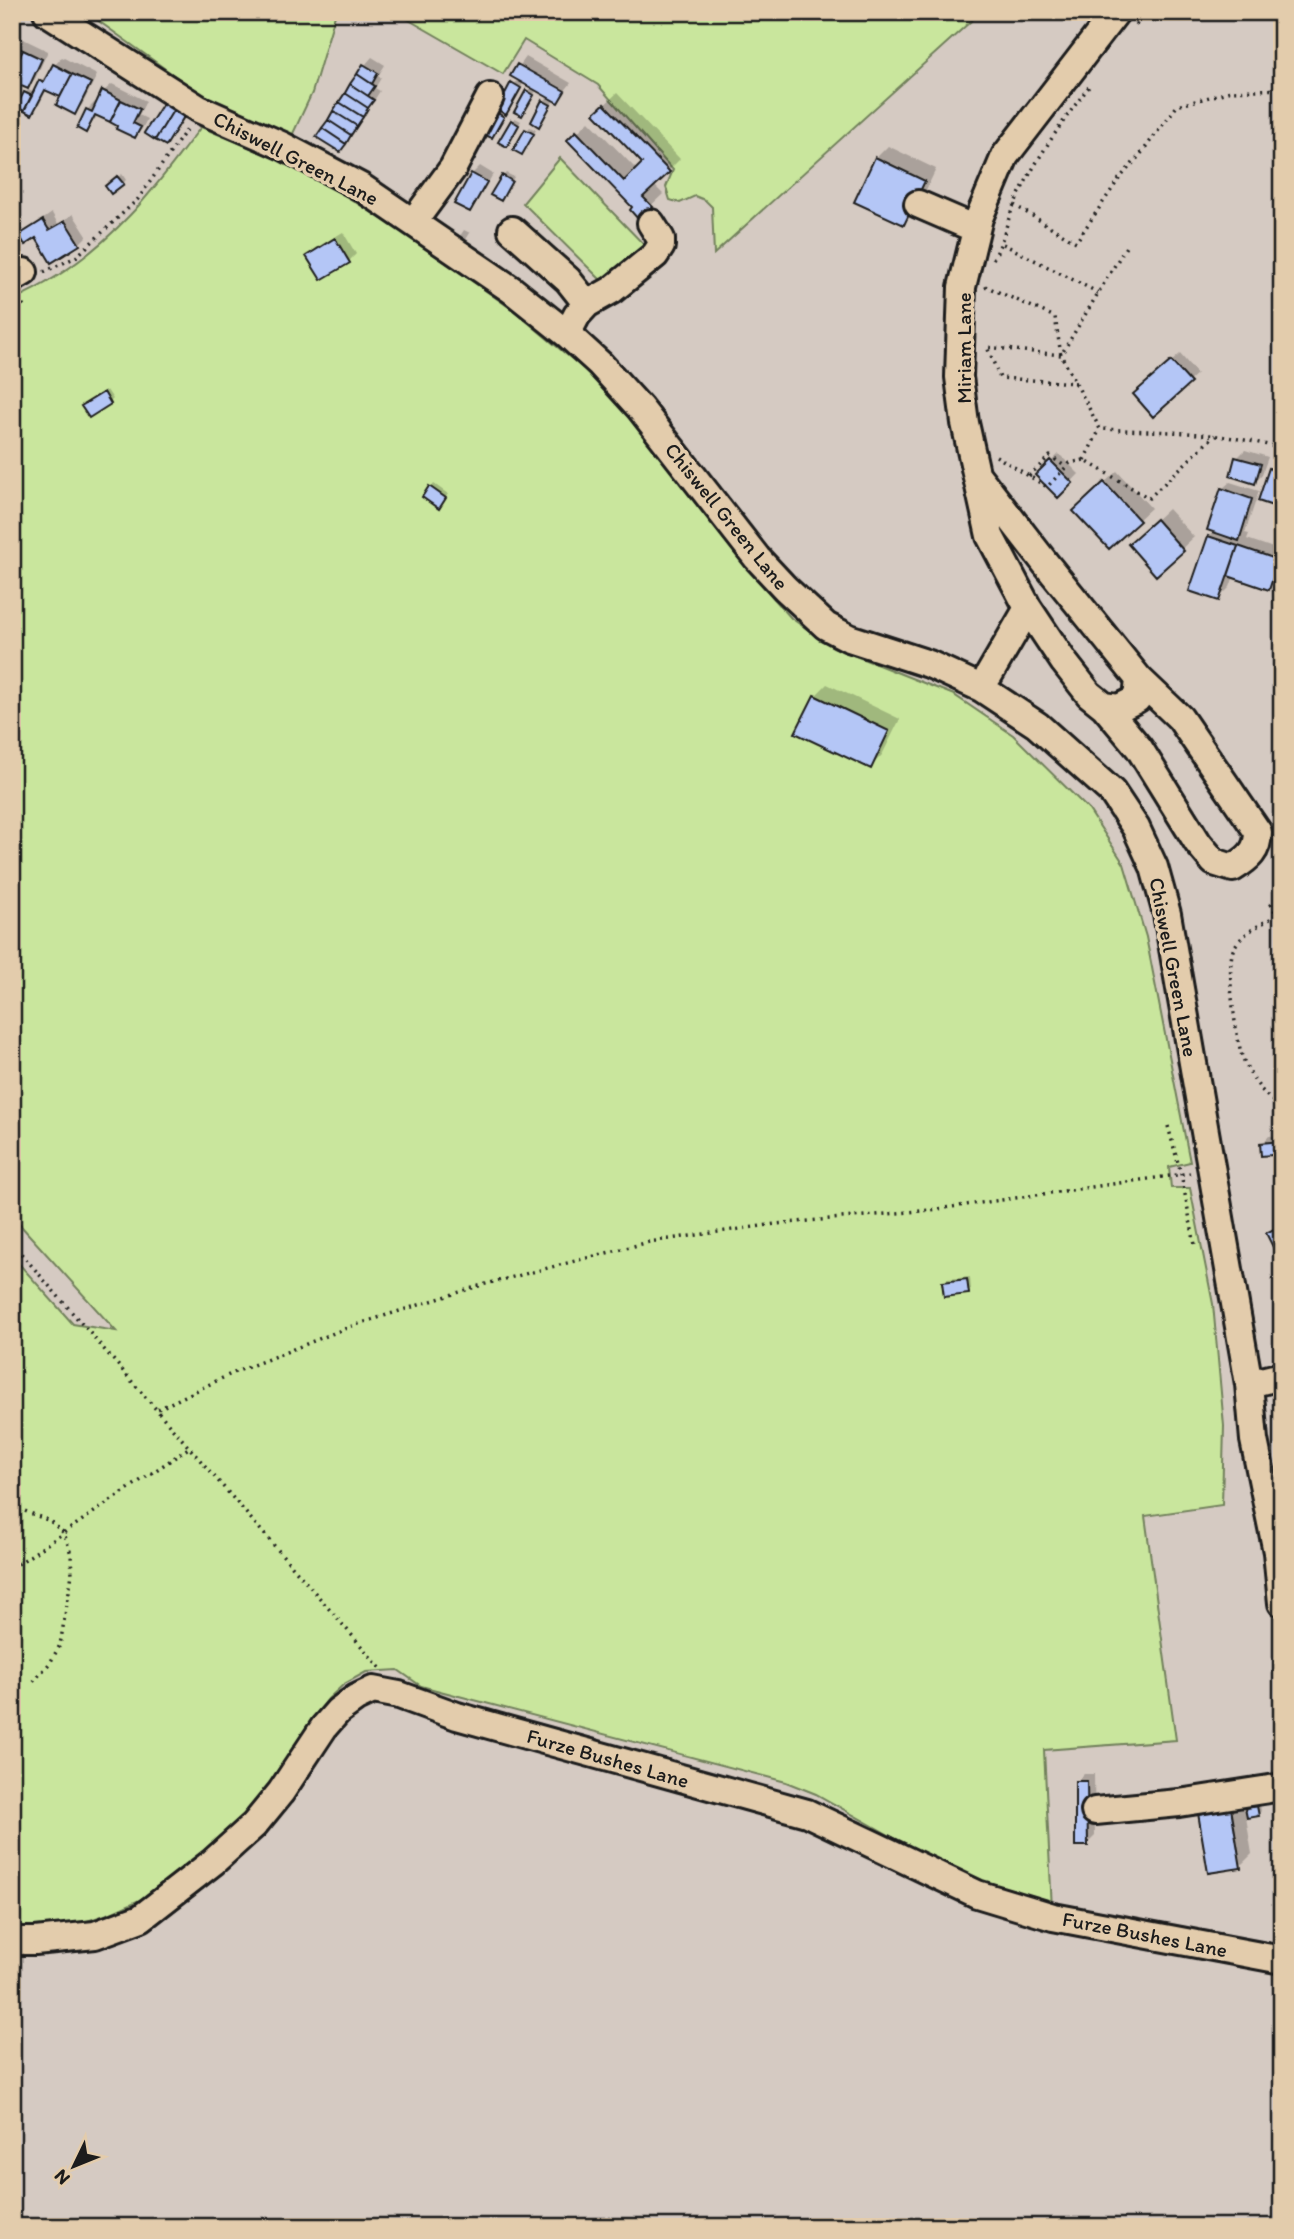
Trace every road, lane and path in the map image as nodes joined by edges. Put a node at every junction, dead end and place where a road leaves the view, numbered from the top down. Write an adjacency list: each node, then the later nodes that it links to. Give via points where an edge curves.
1 (47, 12): 7 (street, Chiswell Green Lane)
2 (1145, 12): 3 (path)
3 (1123, 23): 12 (street, Miriam Lane, via 1005,156)
4 (1097, 76): 9 (path, via 1050,139)
5 (1282, 89): 9 (path, via 1231,91 1177,106 1119,178 1076,242)
6 (490, 97): 10 (street, via 453,167)
7 (199, 109): 10 (street, Chiswell Green Lane, via 284,146); 17 (path, via 138,199 76,257 37,276)
8 (918, 204): 12 (street)
9 (1014, 205): 14 (path)
10 (414, 221): 21 (street, Chiswell Green Lane)
11 (651, 223): 20 (street, via 661,239 655,254 612,290)
12 (976, 229): 28 (street, Miriam Lane, via 962,287 959,369)
13 (512, 230): 20 (street, via 568,280)
14 (1003, 244): 16 (path); 19 (path)
15 (1127, 245): 19 (path)
16 (990, 263)
17 (18, 275)
18 (978, 283): 22 (path, via 1055,317)
19 (1099, 293): 22 (path)
20 (587, 304): 21 (street)
21 (567, 334): 41 (street, Chiswell Green Lane, via 640,408 757,558 825,625 849,638 956,675 997,698 1037,725 1112,792 1154,867 1167,914)
22 (1061, 355): 23 (path); 23 (path, via 987,347 1000,378)
23 (1076, 383): 24 (path)
24 (1100, 429): 25 (path); 27 (path)
25 (1215, 435): 26 (path); 27 (path, via 1149,498)
26 (1282, 449)
27 (1083, 460): 29 (path)
28 (975, 464): 30 (path, via 998,456); 31 (street, Miriam Lane, via 990,536); 33 (street, via 1046,564)
29 (1066, 467): 30 (path, via 1050,456); 30 (path, via 1046,487)
30 (1029, 476)
31 (1028, 608): 32 (street); 34 (street, Miriam Lane, via 1064,662)
32 (989, 675)
33 (1139, 679): 34 (street, via 1137,699 1119,708); 34 (street, Miriam Lane, via 1180,718 1258,832 1252,855 1233,868 1214,862 1139,748)
34 (1104, 706)
35 (1282, 894): 37 (path, via 1271,904)
36 (1282, 912): 37 (path)
37 (1277, 915): 38 (path); 39 (path, via 1241,938 1233,950 1229,983 1241,1054 1255,1082)
38 (1282, 920)
39 (1282, 1106)
40 (1168, 1126): 42 (path)
41 (1210, 1170): 42 (path); 46 (street, Chiswell Green Lane)
42 (1181, 1174): 44 (path); 47 (path, via 931,1210 775,1224 649,1242 482,1285 349,1327)
43 (12, 1243): 47 (path)
44 (1195, 1245)
45 (1282, 1376): 46 (street)
46 (1249, 1384): 52 (street, Chiswell Green Lane)
47 (158, 1409): 48 (path)
48 (190, 1447): 50 (path); 54 (path, via 380,1667)
49 (12, 1506): 50 (path, via 50,1521)
50 (64, 1533): 51 (path); 53 (path, via 72,1574 60,1645)
51 (12, 1568)
52 (1282, 1603)
53 (33, 1682)
54 (399, 1695): 57 (street, Furze Bushes Lane, via 373,1690 338,1711 254,1825 141,1918 95,1935); 58 (street, Furze Bushes Lane, via 457,1716 807,1813 977,1894 1053,1917)
55 (1282, 1787): 56 (street)
56 (1094, 1811)
57 (12, 1941)
58 (1282, 1960)

